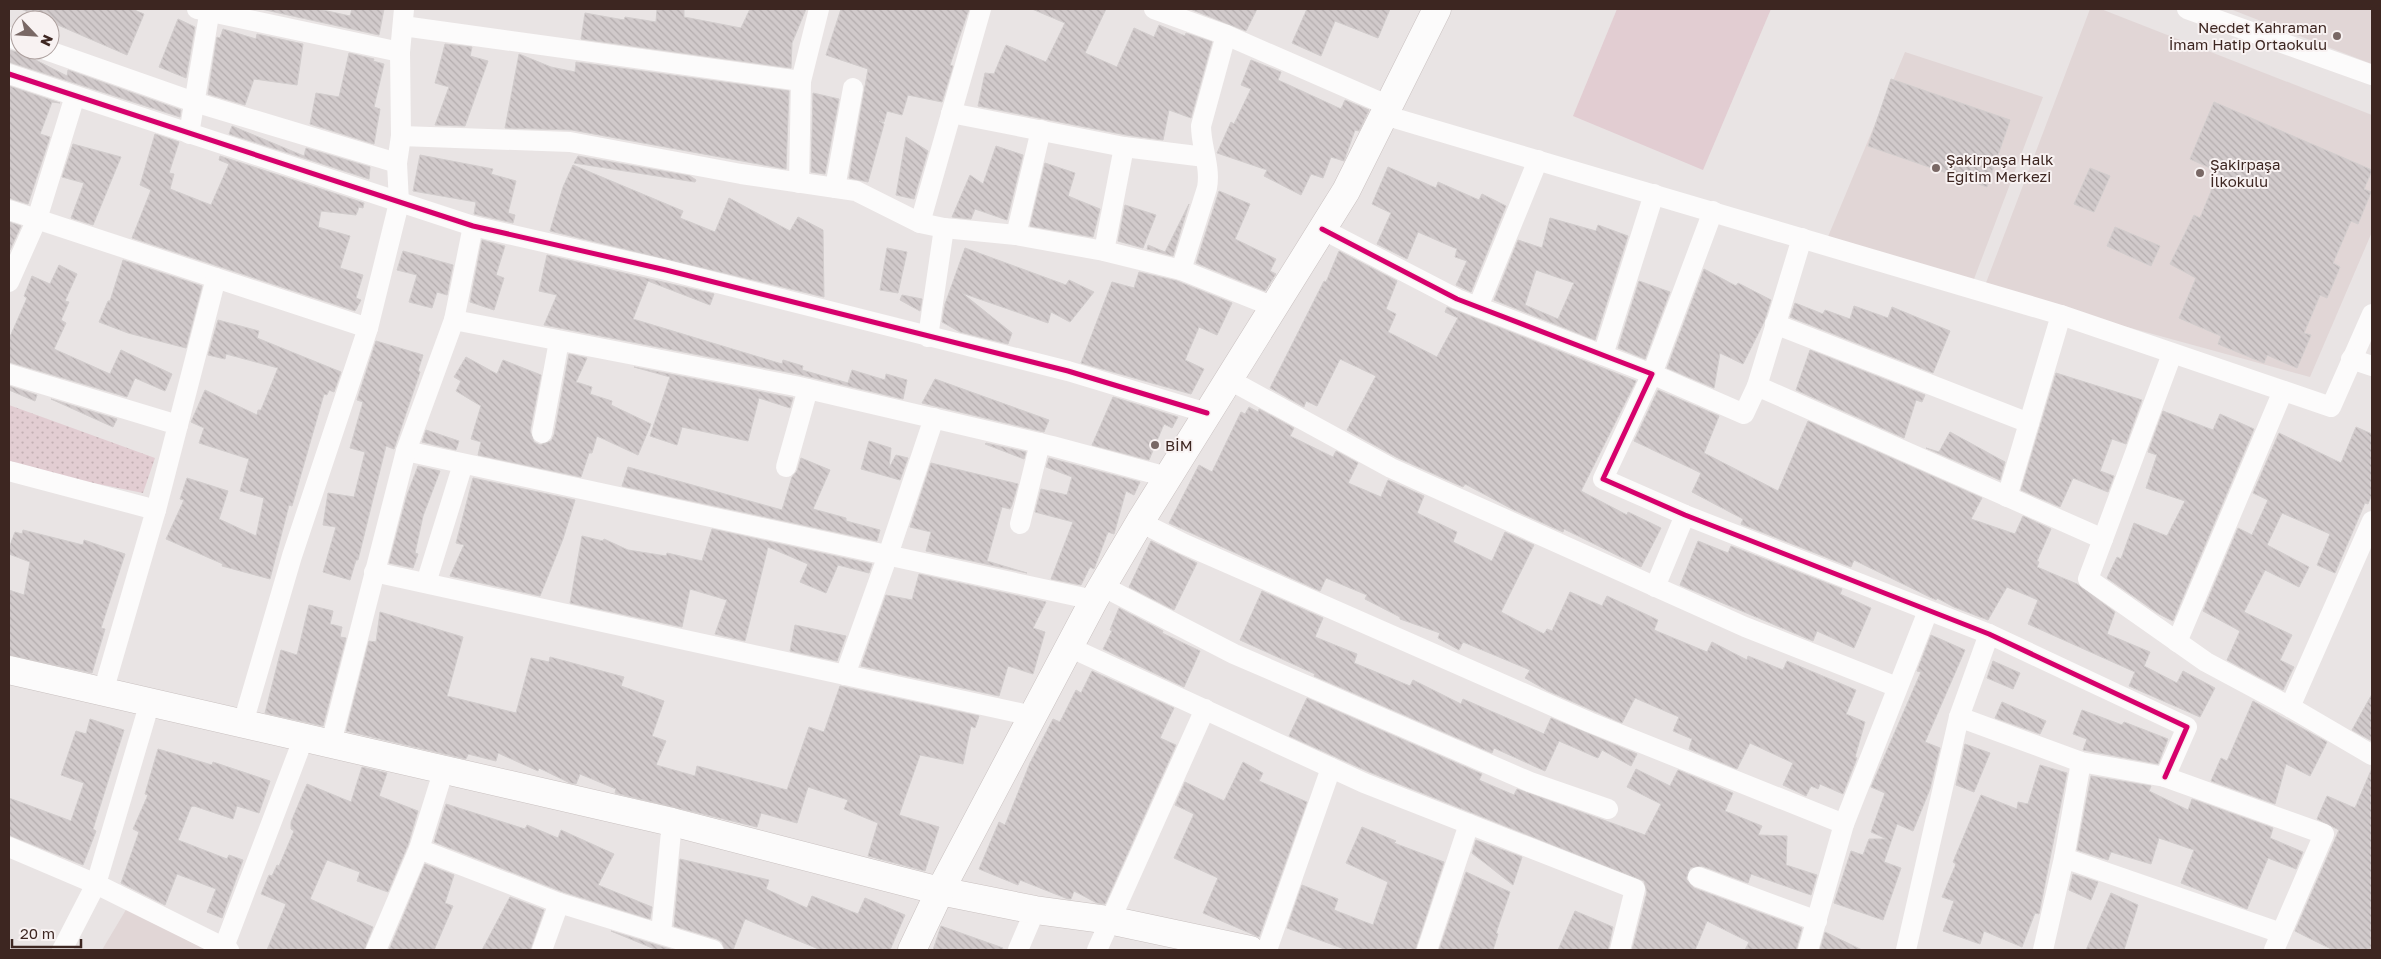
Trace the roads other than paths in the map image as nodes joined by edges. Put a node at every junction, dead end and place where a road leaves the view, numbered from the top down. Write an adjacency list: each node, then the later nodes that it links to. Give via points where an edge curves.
1 (819, 9): 13 (street)
2 (981, 9): 18 (street)
3 (1154, 9): 8 (street)
4 (1437, 9): 17 (main road)
5 (2187, 9): 12 (street)
6 (205, 10): 9 (street); 16 (street)
7 (404, 17): 9 (street); 13 (street)
8 (1226, 35): 17 (street); 23 (street, via 1201,126)
9 (400, 52): 21 (street)
10 (60, 55): 16 (street)
11 (9, 74): 15 (street)
12 (2372, 74)
13 (800, 81): 26 (street)
14 (853, 88): 27 (street)
15 (75, 96): 20 (street); 32 (street)
16 (194, 102): 20 (street); 25 (street)
17 (1386, 110): 24 (street); 36 (main road, via 1346,191)
18 (951, 113): 19 (street); 33 (street)
19 (1041, 130): 22 (street); 37 (street)
20 (189, 134): 29 (street)
21 (401, 136): 25 (street); 26 (street, via 570,142)
22 (1124, 147): 23 (street); 39 (street)
23 (1205, 157): 40 (street, via 1208,188)
24 (1538, 160): 28 (street); 44 (street)
25 (397, 163): 29 (street)
26 (799, 183): 27 (street)
27 (835, 188): 33 (street, via 856,191)
28 (1654, 194): 31 (street); 53 (street)
29 (399, 203): 34 (street); 49 (street)
30 (9, 210): 32 (street)
31 (1713, 212): 38 (street); 57 (street)
32 (37, 219): 41 (street); 42 (street)
33 (920, 223): 35 (street)
34 (473, 226): 47 (street); 50 (street, via 666,270)
35 (944, 228): 37 (street); 50 (street)
36 (1322, 229): 43 (main road); 44 (street)
37 (1016, 235): 39 (street)
38 (1802, 238): 46 (street); 48 (street)
39 (1104, 250): 40 (street)
40 (1181, 270): 43 (street)
41 (216, 278): 49 (street); 65 (street)
42 (9, 282)
43 (1274, 307): 58 (main road)
44 (1478, 307): 53 (street)
45 (2372, 314): 54 (street)
46 (2061, 315): 52 (street); 64 (street)
47 (454, 320): 51 (street); 68 (street)
48 (1775, 324): 59 (street); 64 (street)
49 (368, 328): 98 (street, via 292,556)
50 (928, 337): 62 (street, via 1068,371)
51 (559, 341): 60 (street); 66 (street)
52 (2172, 354): 61 (street); 79 (street)
53 (1603, 355): 57 (street)
54 (2351, 360): 55 (street); 61 (street, via 2331,407)
55 (2372, 366)
56 (9, 374): 65 (street)
57 (1652, 374): 59 (street, via 1744,414); 75 (street, via 1603,479)
58 (1228, 379): 62 (main road); 83 (street, via 1391,468)
59 (1757, 386): 73 (street)
60 (808, 389): 63 (street); 70 (street)
61 (2284, 391): 87 (street)
62 (1207, 413): 72 (main road)
63 (934, 418): 67 (street); 80 (street)
64 (2029, 423): 73 (street)
65 (178, 425): 74 (street)
66 (542, 434)
67 (1040, 443): 72 (street); 78 (street)
68 (406, 451): 69 (street); 81 (street)
69 (463, 464): 80 (street); 82 (street)
70 (786, 467)
71 (9, 471): 74 (street)
72 (1167, 478): 76 (main road)
73 (2008, 497): 79 (street)
74 (156, 510): 92 (street)
75 (1685, 515): 83 (street); 85 (street)
76 (1140, 522): 84 (main road); 109 (street, via 1589,722)
77 (2372, 522): 94 (street)
78 (1020, 524)
79 (2103, 540): 87 (street, via 2088,579)
80 (888, 555): 84 (street); 90 (street)
81 (374, 572): 82 (street); 100 (street)
82 (426, 583): 90 (street)
83 (1655, 587): 91 (street)
84 (1098, 593): 88 (main road); 106 (street, via 1530,782)
85 (1928, 611): 86 (street); 91 (street)
86 (1989, 634): 97 (street); 105 (street, via 2188,727)
87 (2177, 642): 94 (street, via 2206,662)
88 (1069, 647): 95 (street); 96 (main road)
89 (9, 670): 92 (main road)
90 (845, 675): 96 (street)
91 (1897, 688): 109 (street)
92 (103, 692): 93 (main road)
93 (150, 702): 98 (main road); 114 (street)
94 (2290, 707): 101 (street)
95 (1205, 709): 103 (street); 118 (street)
96 (1033, 716): 115 (main road)
97 (1959, 717): 102 (street); 136 (street)
98 (243, 724): 99 (main road)
99 (304, 737): 100 (main road); 123 (street)
100 (331, 744): 104 (main road)
101 (2372, 755)
102 (2081, 762): 105 (street); 112 (street)
103 (1331, 768): 108 (street); 132 (street)
104 (444, 769): 107 (main road); 111 (street)
105 (2165, 777): 121 (street, via 2324,834)
106 (1608, 809)
107 (672, 822): 115 (main road); 120 (street)
108 (1469, 824): 133 (street); 134 (street, via 1635,889)
109 (1844, 824): 119 (street)
110 (9, 847): 114 (street)
111 (420, 849): 116 (street); 125 (street)
112 (2064, 858): 121 (street); 137 (street)
113 (1698, 877): 119 (street)
114 (96, 884): 123 (street); 124 (street)
115 (940, 891): 117 (main road); 128 (main road)
116 (559, 903): 120 (street); 126 (street)
117 (1036, 910): 118 (main road); 129 (street)
118 (1109, 920): 122 (main road); 130 (street)
119 (1817, 921): 135 (street)
120 (661, 933): 127 (street)
121 (2277, 942)
122 (1191, 944): 131 (main road)
123 (227, 949)
124 (62, 950)
125 (376, 950)
126 (542, 950)
127 (713, 950)
128 (912, 950)
129 (1018, 950)
130 (1097, 950)
131 (1250, 950)
132 (1267, 950)
133 (1428, 950)
134 (1620, 950)
135 (1808, 950)
136 (1906, 950)
137 (2043, 950)

